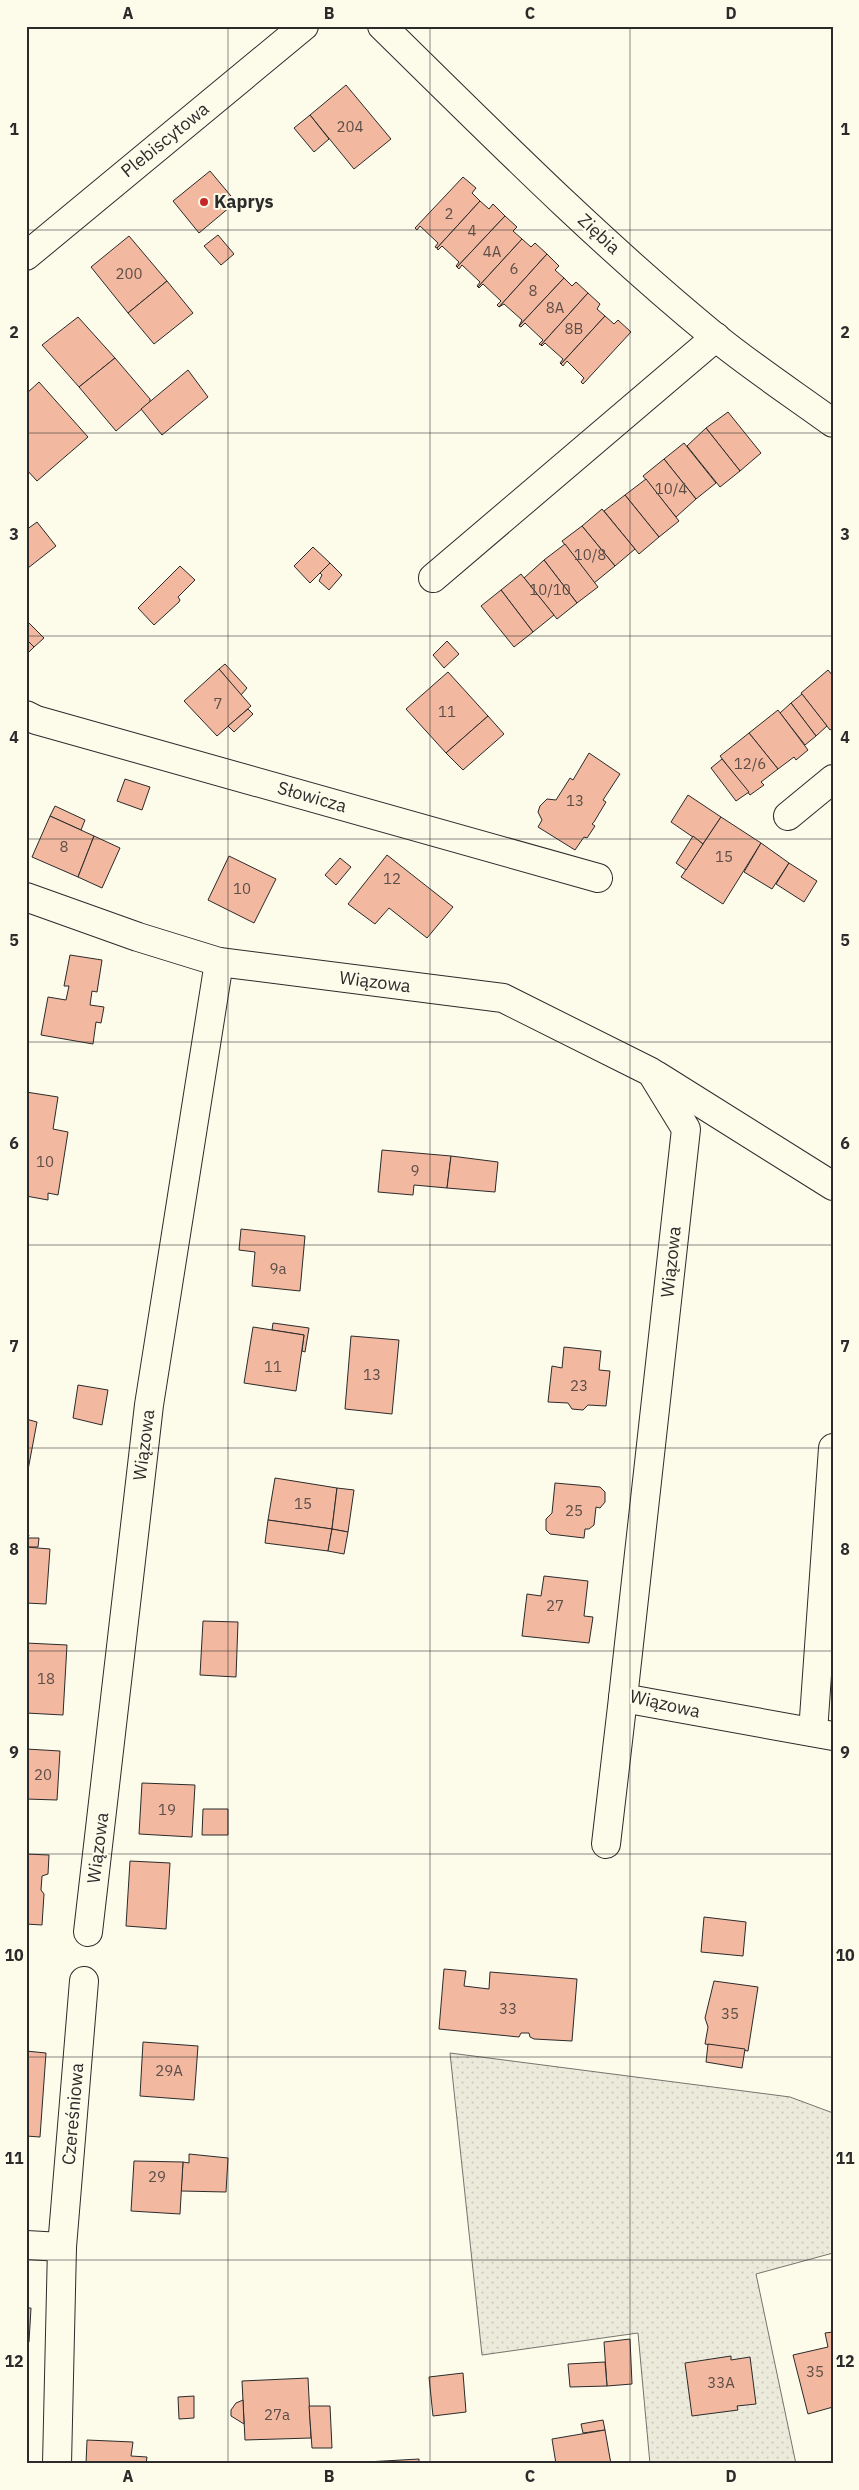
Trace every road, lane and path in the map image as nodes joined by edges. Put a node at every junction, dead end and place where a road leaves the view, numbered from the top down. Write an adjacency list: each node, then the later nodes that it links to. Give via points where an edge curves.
1 (304, 26): 3 (street, Plebiscytowa)
2 (382, 26): 4 (street, Ziębia, via 510,151 670,299)
3 (26, 256)
4 (716, 337): 5 (street, Ziębia); 6 (street)
5 (833, 423)
6 (433, 578)
7 (26, 715): 10 (street, Słowicza)
8 (833, 779): 9 (street)
9 (788, 816)
10 (598, 878)
11 (26, 897): 12 (street, Wiązowa)
12 (219, 962): 13 (street, Wiązowa, via 503,998); 19 (street, Wiązowa, via 149,1404)
13 (651, 1072): 14 (street); 16 (street, Wiązowa, via 686,1129)
14 (833, 1186)
15 (833, 1448): 17 (street)
16 (623, 1698): 17 (street, Wiązowa); 18 (street)
17 (823, 1734)
18 (606, 1844)
19 (88, 1932)
20 (84, 1982): 22 (street, Czereśniowa)
21 (26, 2245): 22 (street)
22 (62, 2247): 23 (street, Czereśniowa)
23 (57, 2464)

